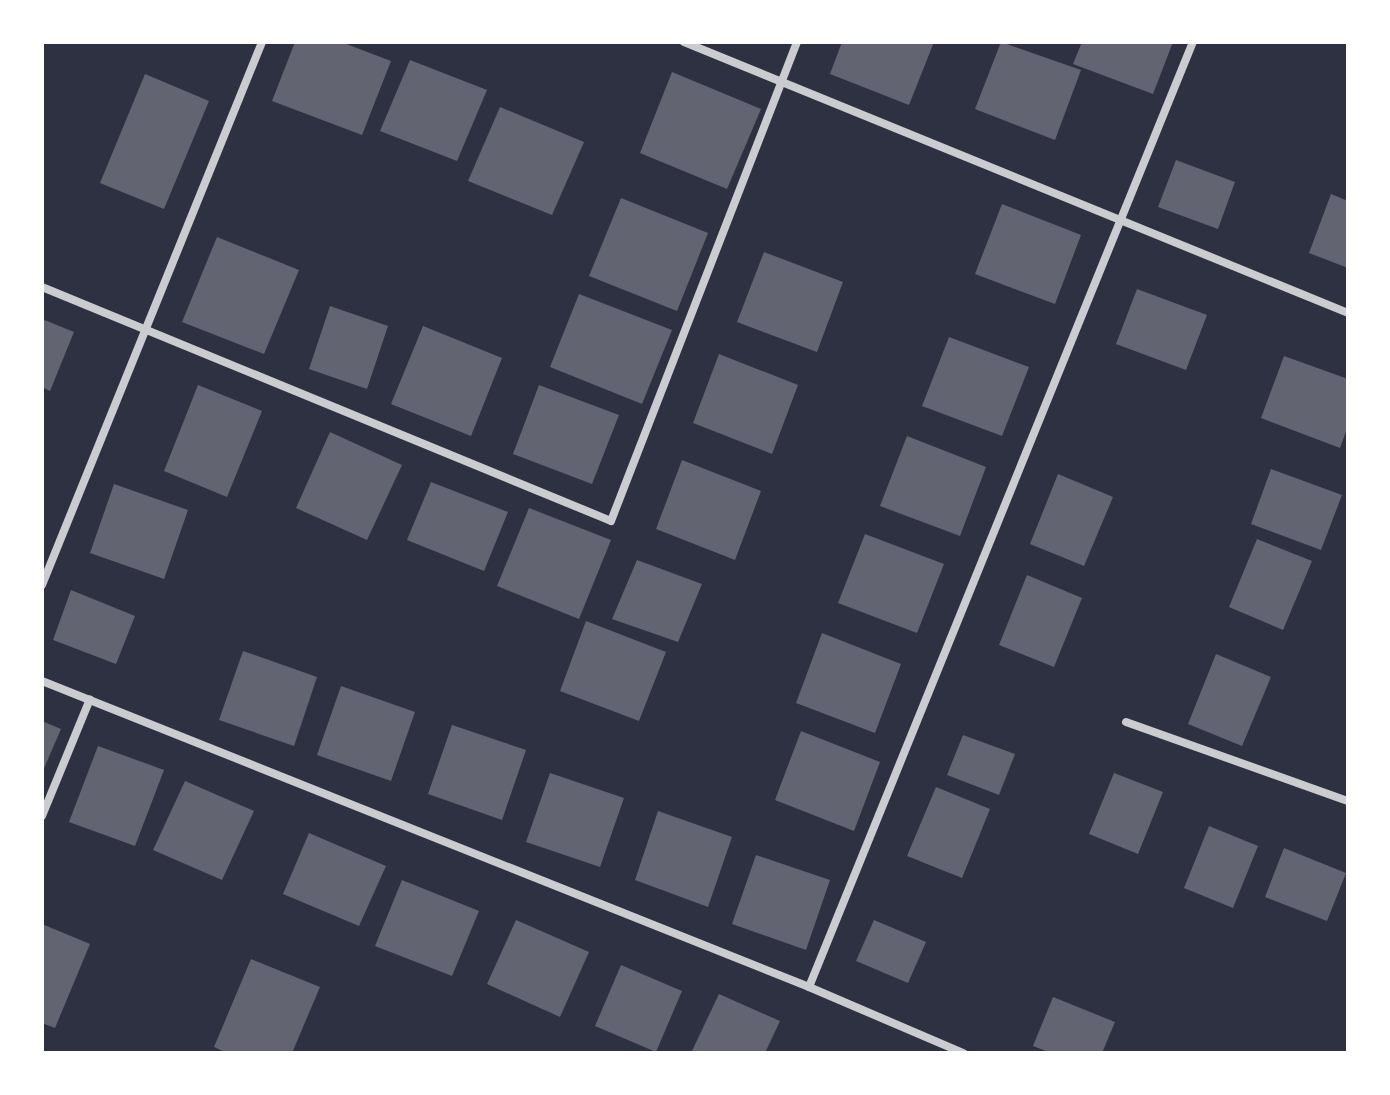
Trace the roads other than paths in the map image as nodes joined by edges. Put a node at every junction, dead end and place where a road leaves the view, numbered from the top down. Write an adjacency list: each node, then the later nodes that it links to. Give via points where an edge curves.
1 (262, 42): 9 (street)
2 (684, 42): 5 (street)
3 (797, 42): 5 (street)
4 (1193, 42): 6 (street)
5 (780, 82): 6 (street); 9 (street, via 611,521)
6 (1119, 223): 8 (street); 16 (street)
7 (42, 287): 9 (street)
8 (1348, 313)
9 (146, 328): 10 (street)
10 (42, 585)
11 (42, 681): 12 (street)
12 (90, 699): 15 (street); 16 (street)
13 (1126, 722): 14 (street)
14 (1348, 801)
15 (42, 816)
16 (809, 987): 17 (street)
17 (963, 1053)

